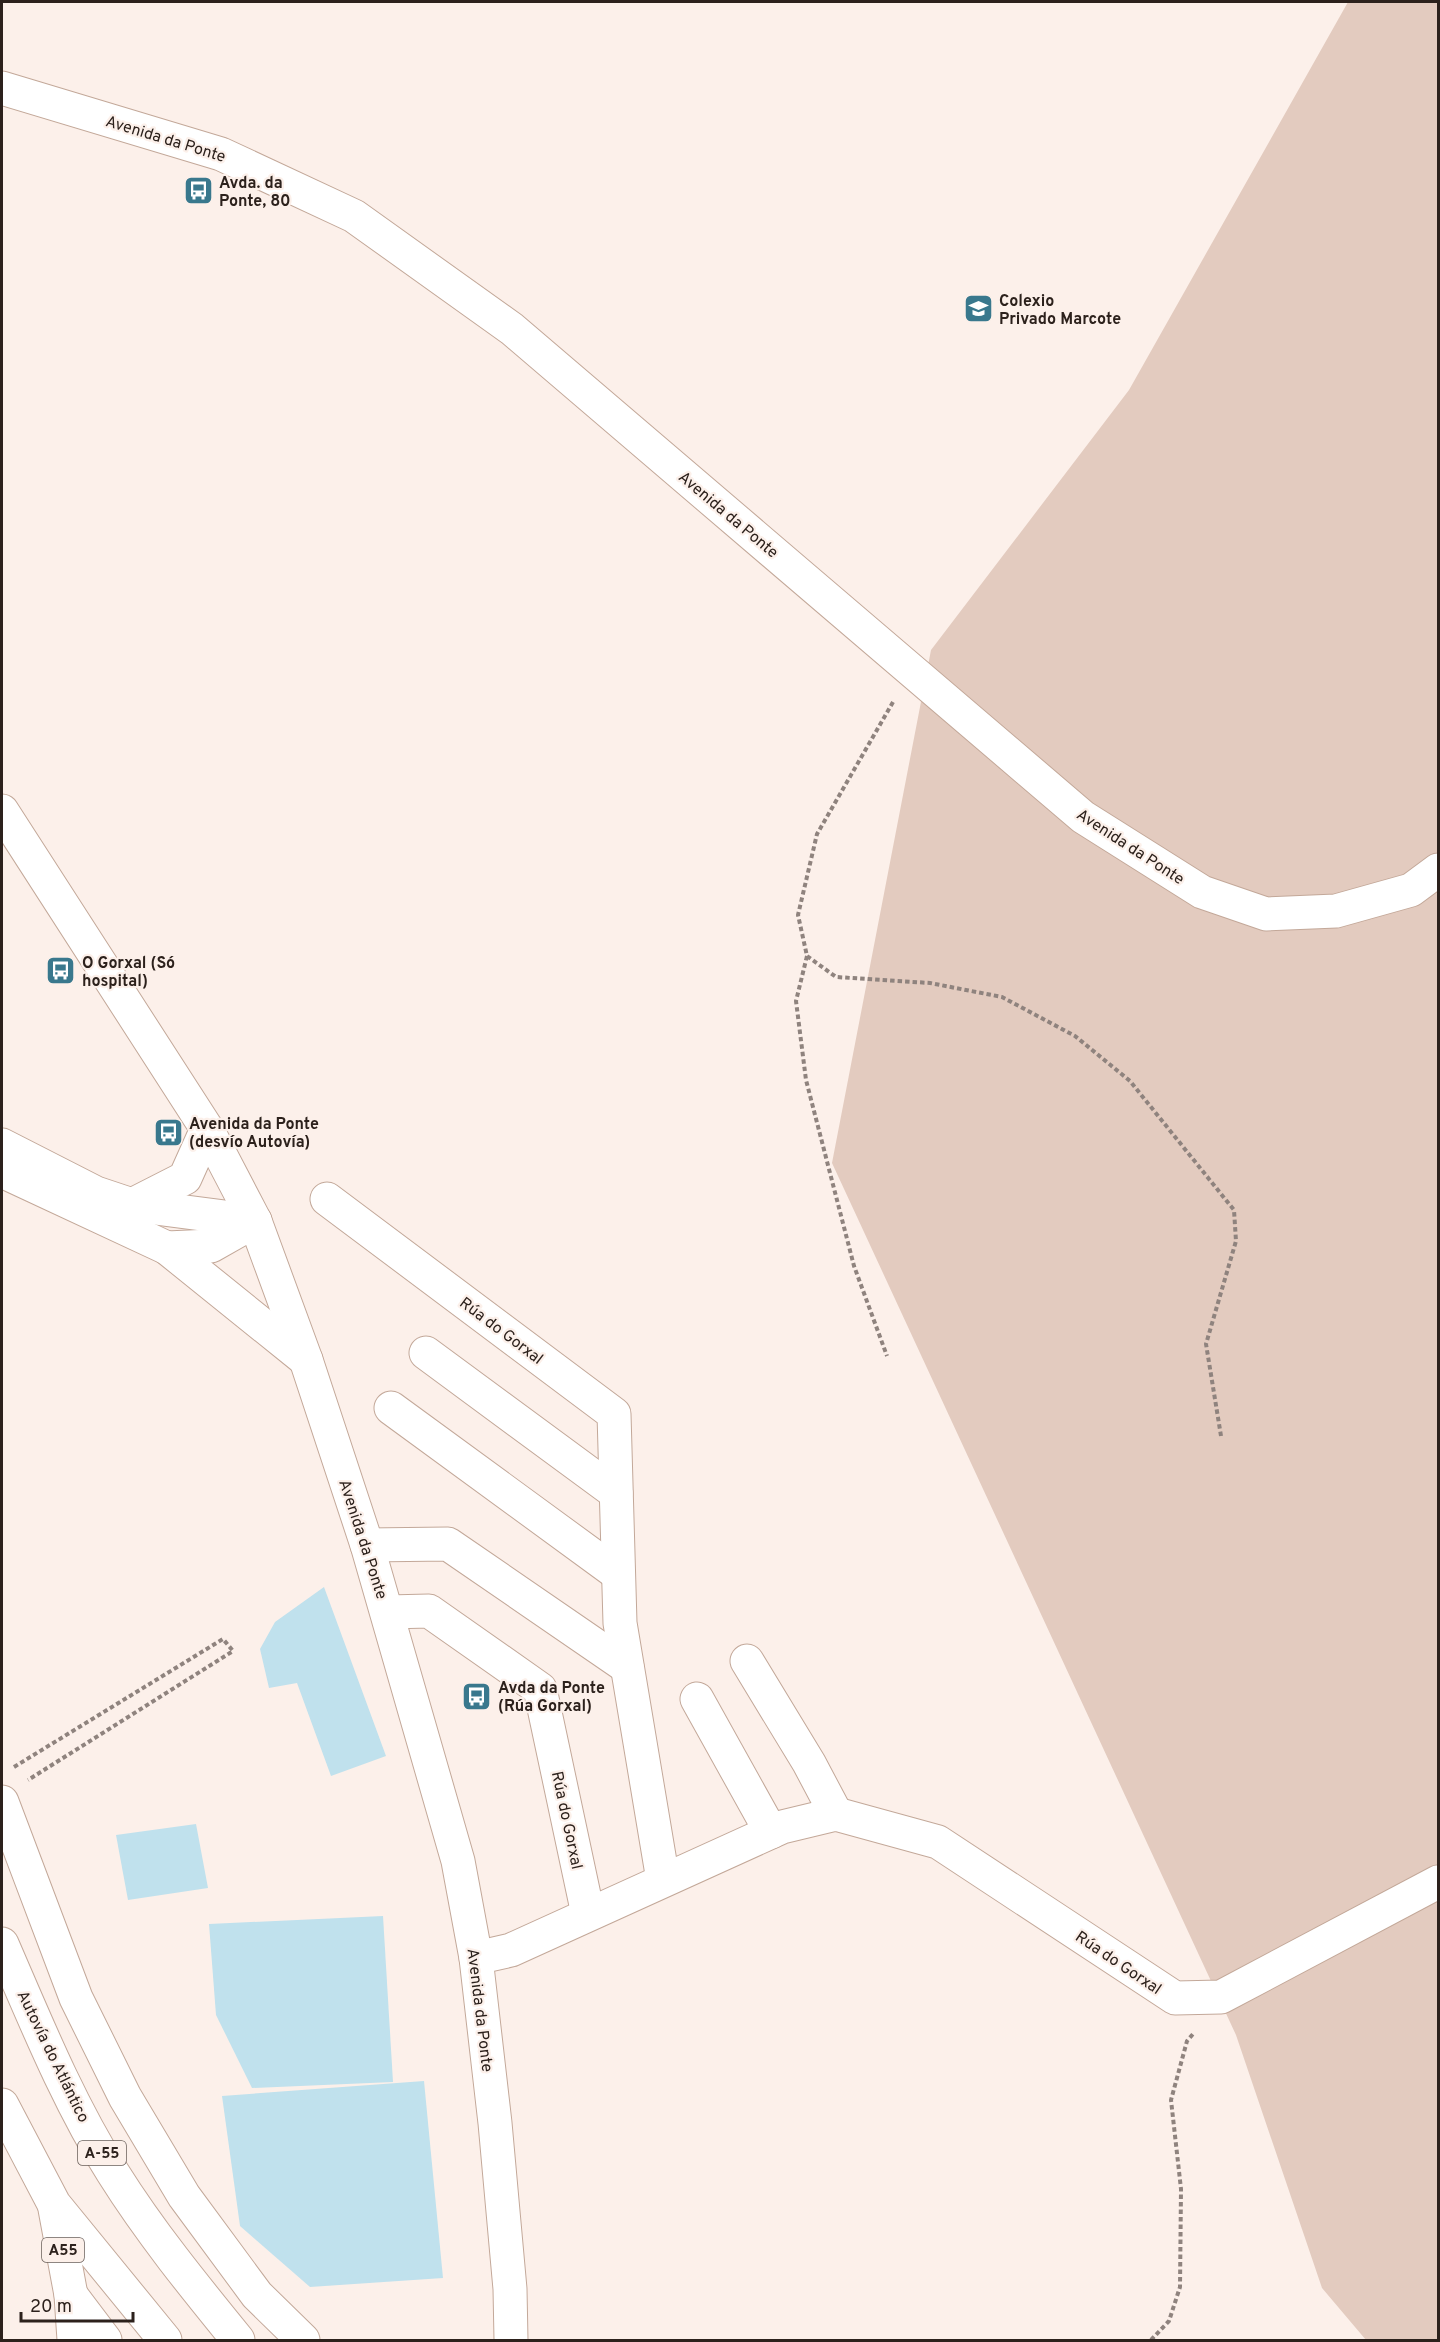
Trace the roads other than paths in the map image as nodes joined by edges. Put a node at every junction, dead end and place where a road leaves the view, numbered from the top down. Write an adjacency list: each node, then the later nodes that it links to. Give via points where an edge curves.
1 (2, 88): 3 (main road, Avenida da Ponte, via 221,154 354,216 512,329 1083,817 1202,891 1266,914 1336,911 1411,890)
2 (2, 812): 4 (main road, Avenida da Ponte)
3 (1438, 870)
4 (207, 1128): 8 (main road, via 185,1178); 9 (main road, Avenida da Ponte)
5 (2, 1145): 8 (main road, via 96,1193)
6 (2, 1171): 10 (main road)
7 (327, 1199): 14 (main road, Rúa do Gorxal, via 614,1414)
8 (132, 1204): 9 (main road)
9 (255, 1221): 10 (main road, via 211,1246); 12 (main road, Avenida da Ponte)
10 (167, 1248): 12 (main road)
11 (426, 1353): 14 (main road)
12 (306, 1360): 15 (main road, Avenida da Ponte)
13 (392, 1408): 16 (main road)
14 (616, 1493): 16 (main road, Rúa do Gorxal)
15 (367, 1545): 17 (main road, Avenida da Ponte); 19 (main road, via 448,1544)
16 (618, 1574): 19 (main road, Rúa do Gorxal)
17 (388, 1612): 26 (main road, Rúa do Gorxal, via 429,1611 540,1689); 28 (main road, Avenida da Ponte, via 458,1861)
18 (747, 1661): 22 (main road)
19 (627, 1667): 24 (main road, Rúa do Gorxal)
20 (697, 1700): 23 (main road)
21 (12, 1792): 36 (main road, via 76,1998 125,2097 184,2196 250,2286)
22 (836, 1814): 23 (main road, Rúa do Gorxal); 25 (main road, Rúa do Gorxal, via 938,1842 1175,1998 1221,1997)
23 (771, 1832): 24 (main road, Rúa do Gorxal)
24 (663, 1880): 26 (main road, Rúa do Gorxal)
25 (1438, 1882)
26 (588, 1914): 28 (main road, Rúa do Gorxal, via 511,1950)
27 (2, 1944): 35 (main road, Autovía do Atlántico / A-55, via 52,2060 112,2172 171,2258)
28 (476, 1959): 37 (main road, Avenida da Ponte, via 495,2124)
29 (2, 2105): 30 (main road)
30 (54, 2204): 31 (main road, A55); 34 (main road)
31 (71, 2295): 32 (main road, A55); 33 (main road)
32 (74, 2340)
33 (105, 2340)
34 (165, 2340)
35 (238, 2340)
36 (303, 2340)
37 (511, 2340)

